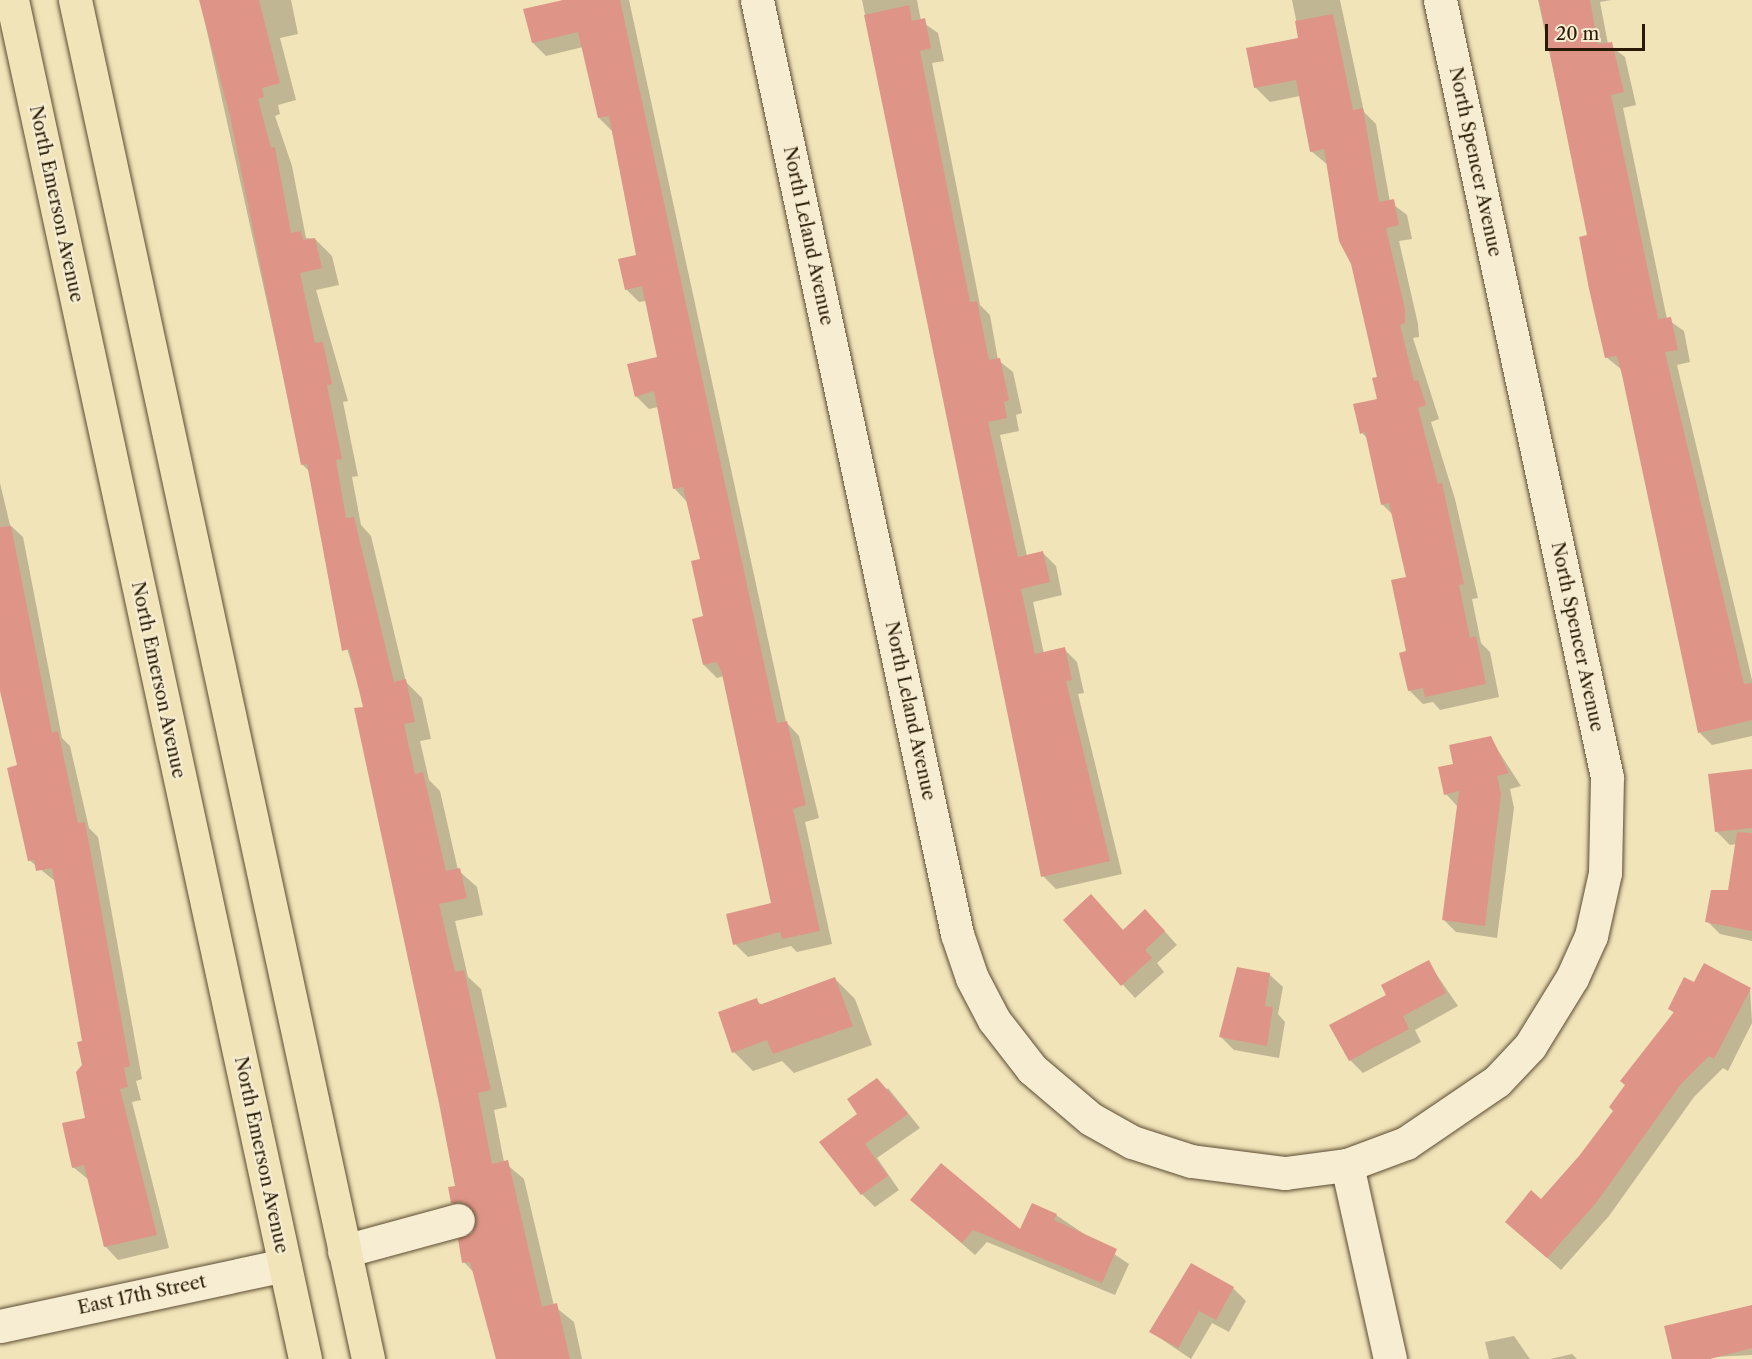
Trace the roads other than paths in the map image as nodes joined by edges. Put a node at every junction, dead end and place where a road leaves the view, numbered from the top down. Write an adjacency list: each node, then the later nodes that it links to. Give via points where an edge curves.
1 (12, 0): 8 (main road, North Emerson Avenue)
2 (75, 0): 7 (main road)
3 (757, 0): 5 (street, North Leland Avenue, via 957,934 986,1006 1048,1085 1132,1142 1191,1161 1246,1170 1285,1173)
4 (1440, 0): 5 (street, North Spencer Avenue, via 1607,777 1609,842 1591,936 1557,1007 1530,1046 1497,1081 1448,1119 1406,1143)
5 (1347, 1165): 12 (street)
6 (458, 1220): 7 (street)
7 (344, 1251): 11 (main road)
8 (285, 1265): 9 (street, East 17th Street); 10 (main road, North Emerson Avenue)
9 (0, 1326)
10 (305, 1359)
11 (368, 1359)
12 (1390, 1359)

